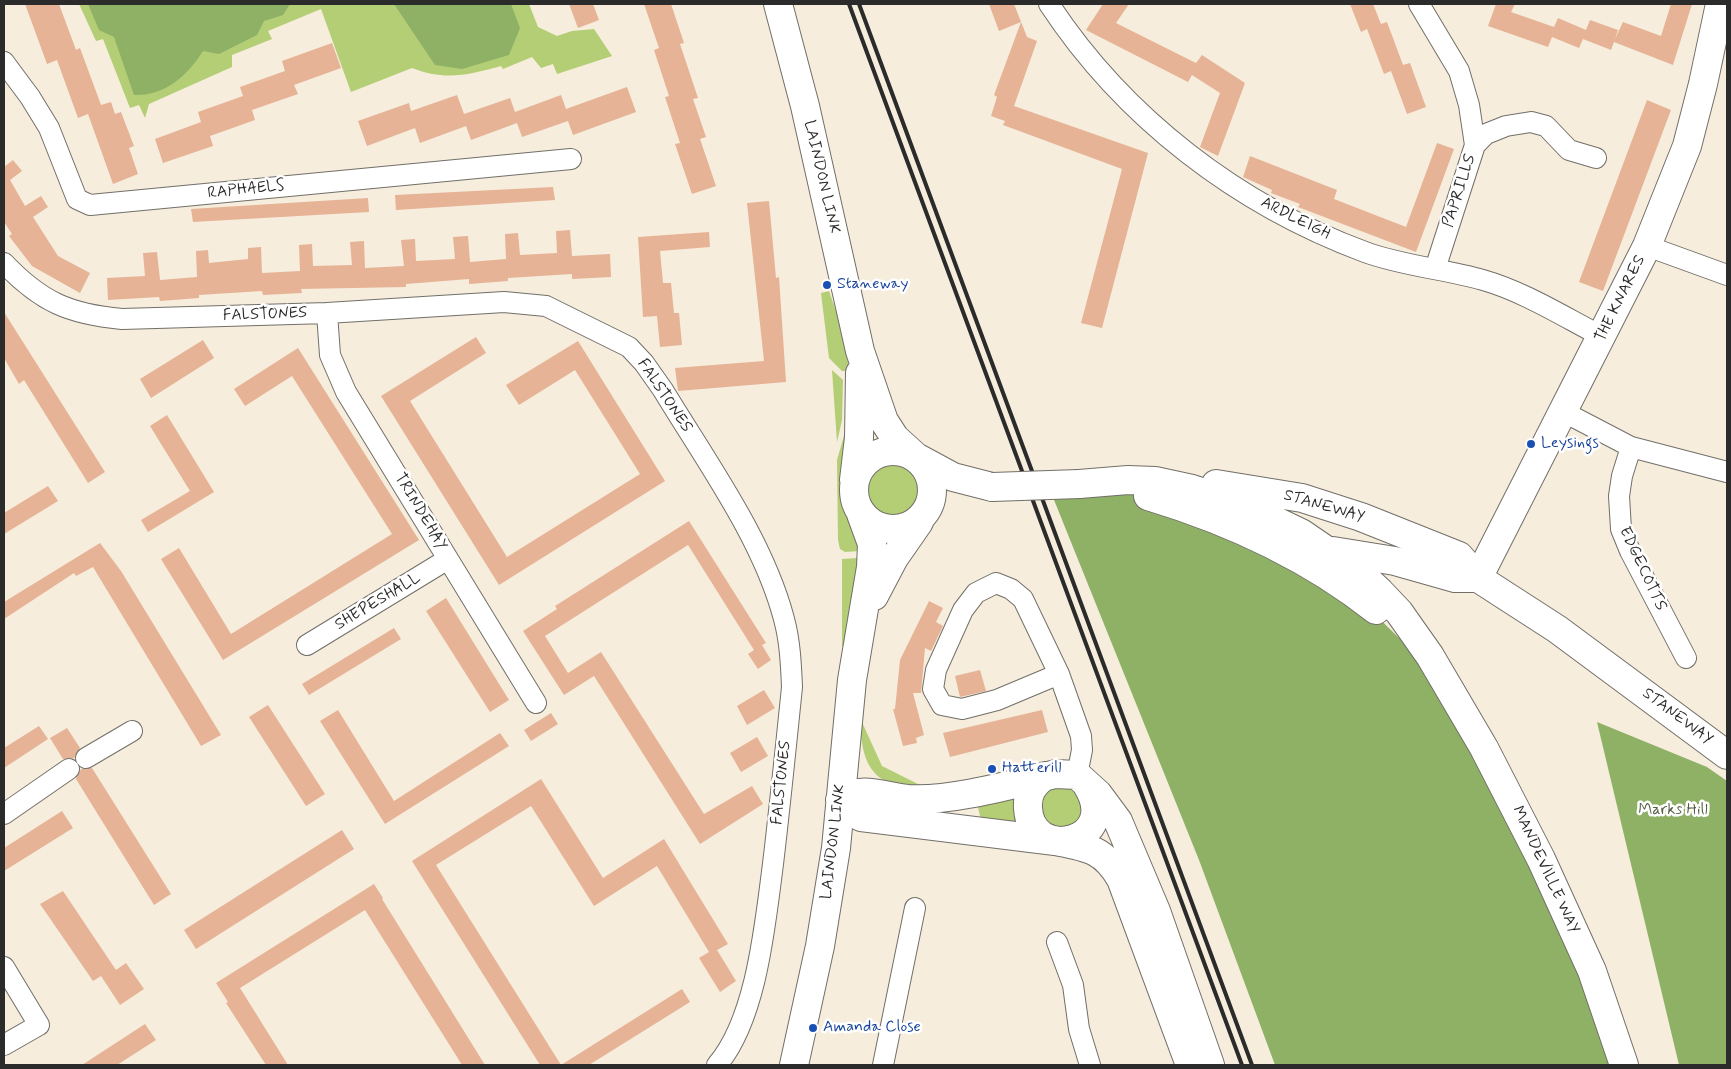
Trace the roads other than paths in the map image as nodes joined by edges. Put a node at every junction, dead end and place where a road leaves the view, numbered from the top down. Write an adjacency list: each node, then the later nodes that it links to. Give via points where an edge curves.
1 (778, 4): 15 (main road, LAINDON LINK)
2 (1049, 4): 11 (street, ARDLEIGH, via 1066,30 1115,88 1160,132 1213,172 1251,197 1310,228 1366,252)
3 (1420, 4): 6 (street, PAPRILLS, via 1459,71 1469,105)
4 (1722, 10): 9 (main road, THE KNARES, via 1687,146)
5 (4, 62): 8 (street, RAPHAELS, via 49,128 77,199 90,205)
6 (1475, 145): 7 (street, via 1486,134 1506,126 1531,122 1546,126 1570,150); 11 (street, PAPRILLS)
7 (1596, 158)
8 (571, 159)
9 (1647, 246): 12 (street); 14 (main road, THE KNARES)
10 (4, 264): 13 (street, FALSTONES, via 28,287 58,306 88,316 122,319)
11 (1435, 269): 14 (street, ARDLEIGH, via 1514,292)
12 (1727, 275)
13 (328, 313): 28 (street, TRINDEHAY, via 330,355 336,373); 51 (street, FALSTONES, via 504,302 546,306 629,347 663,390 765,564 785,620 792,687 766,913 749,1004 728,1052)
14 (1602, 337): 16 (main road, THE KNARES)
15 (860, 351): 18 (main road, LAINDON LINK, via 888,430); 22 (main road, LAINDON LINK, via 859,438)
16 (1562, 411): 17 (street); 29 (main road, THE KNARES)
17 (1630, 447): 19 (street); 32 (street, EDGECOTTS, via 1619,496 1621,528)
18 (916, 457): 22 (main road, via 904,451 880,452 863,464); 23 (main road, MANDEVILLE WAY, via 953,477); 25 (main road, via 930,476 932,486 930,506)
19 (1727, 472)
20 (1155, 481): 21 (main road, MANDEVILLE WAY); 27 (main road, MANDEVILLE WAY, via 1192,489 1251,509 1301,533); 29 (main road, STANEWAY, via 1232,486 1302,498 1361,517 1459,556)
21 (1080, 484): 23 (main road, MANDEVILLE WAY, bridge); 26 (main road, MANDEVILLE WAY, via 1134,492)
22 (854, 485): 24 (main road, via 854,496)
23 (992, 487): 25 (main road, MANDEVILLE WAY, via 961,495)
24 (861, 514): 25 (main road, via 879,526 891,529); 30 (main road, LAINDON LINK, via 868,530 872,556)
25 (921, 519): 30 (main road, LAINDON LINK, via 894,558)
26 (1259, 537): 27 (main road); 34 (main road, MANDEVILLE WAY, via 1310,564 1370,605 1407,638)
27 (1327, 550): 29 (main road, via 1395,561 1455,578); 34 (main road, MANDEVILLE WAY, via 1361,574 1399,612)
28 (448, 559): 31 (street, SHEPESHALL); 35 (street, TRINDEHAY)
29 (1478, 578): 38 (main road, STANEWAY, via 1557,628)
30 (863, 618): 36 (main road, LAINDON LINK)
31 (307, 645)
32 (1686, 658)
33 (1059, 674): 33 (street, via 1023,599 1012,589 996,583 976,592 963,610 936,670 933,688 942,706 962,709 997,700); 40 (street, via 1081,736)
34 (1446, 684): 57 (main road, MANDEVILLE WAY, via 1484,748 1542,859 1592,971)
35 (536, 703)
36 (848, 718): 41 (main road, via 856,758 870,781 891,794); 42 (main road, LAINDON LINK)
37 (132, 731): 43 (street, via 78,763)
38 (1727, 755)
39 (1045, 776): 40 (main road, via 1056,774); 41 (main road, via 952,796); 45 (main road, via 1031,790 1028,813 1034,829)
40 (1081, 779): 45 (main road, via 1095,800 1092,826 1076,838); 56 (main road, via 1109,807 1134,855)
41 (906, 798): 42 (main road, via 860,793)
42 (840, 800): 44 (main road, via 850,812); 46 (main road, LAINDON LINK)
43 (4, 814)
44 (875, 819): 45 (main road); 46 (main road, via 850,824)
45 (1055, 841): 55 (main road, via 1095,850 1114,866)
46 (836, 848): 52 (main road, LAINDON LINK, via 820,946)
47 (915, 908): 53 (street)
48 (1057, 942): 54 (street, via 1072,985 1079,1030)
49 (4, 967): 50 (street, via 39,1025)
50 (4, 1045)
51 (717, 1065)
52 (794, 1065)
53 (883, 1065)
54 (1090, 1065)
55 (1190, 1065)
56 (1210, 1065)
57 (1624, 1065)

